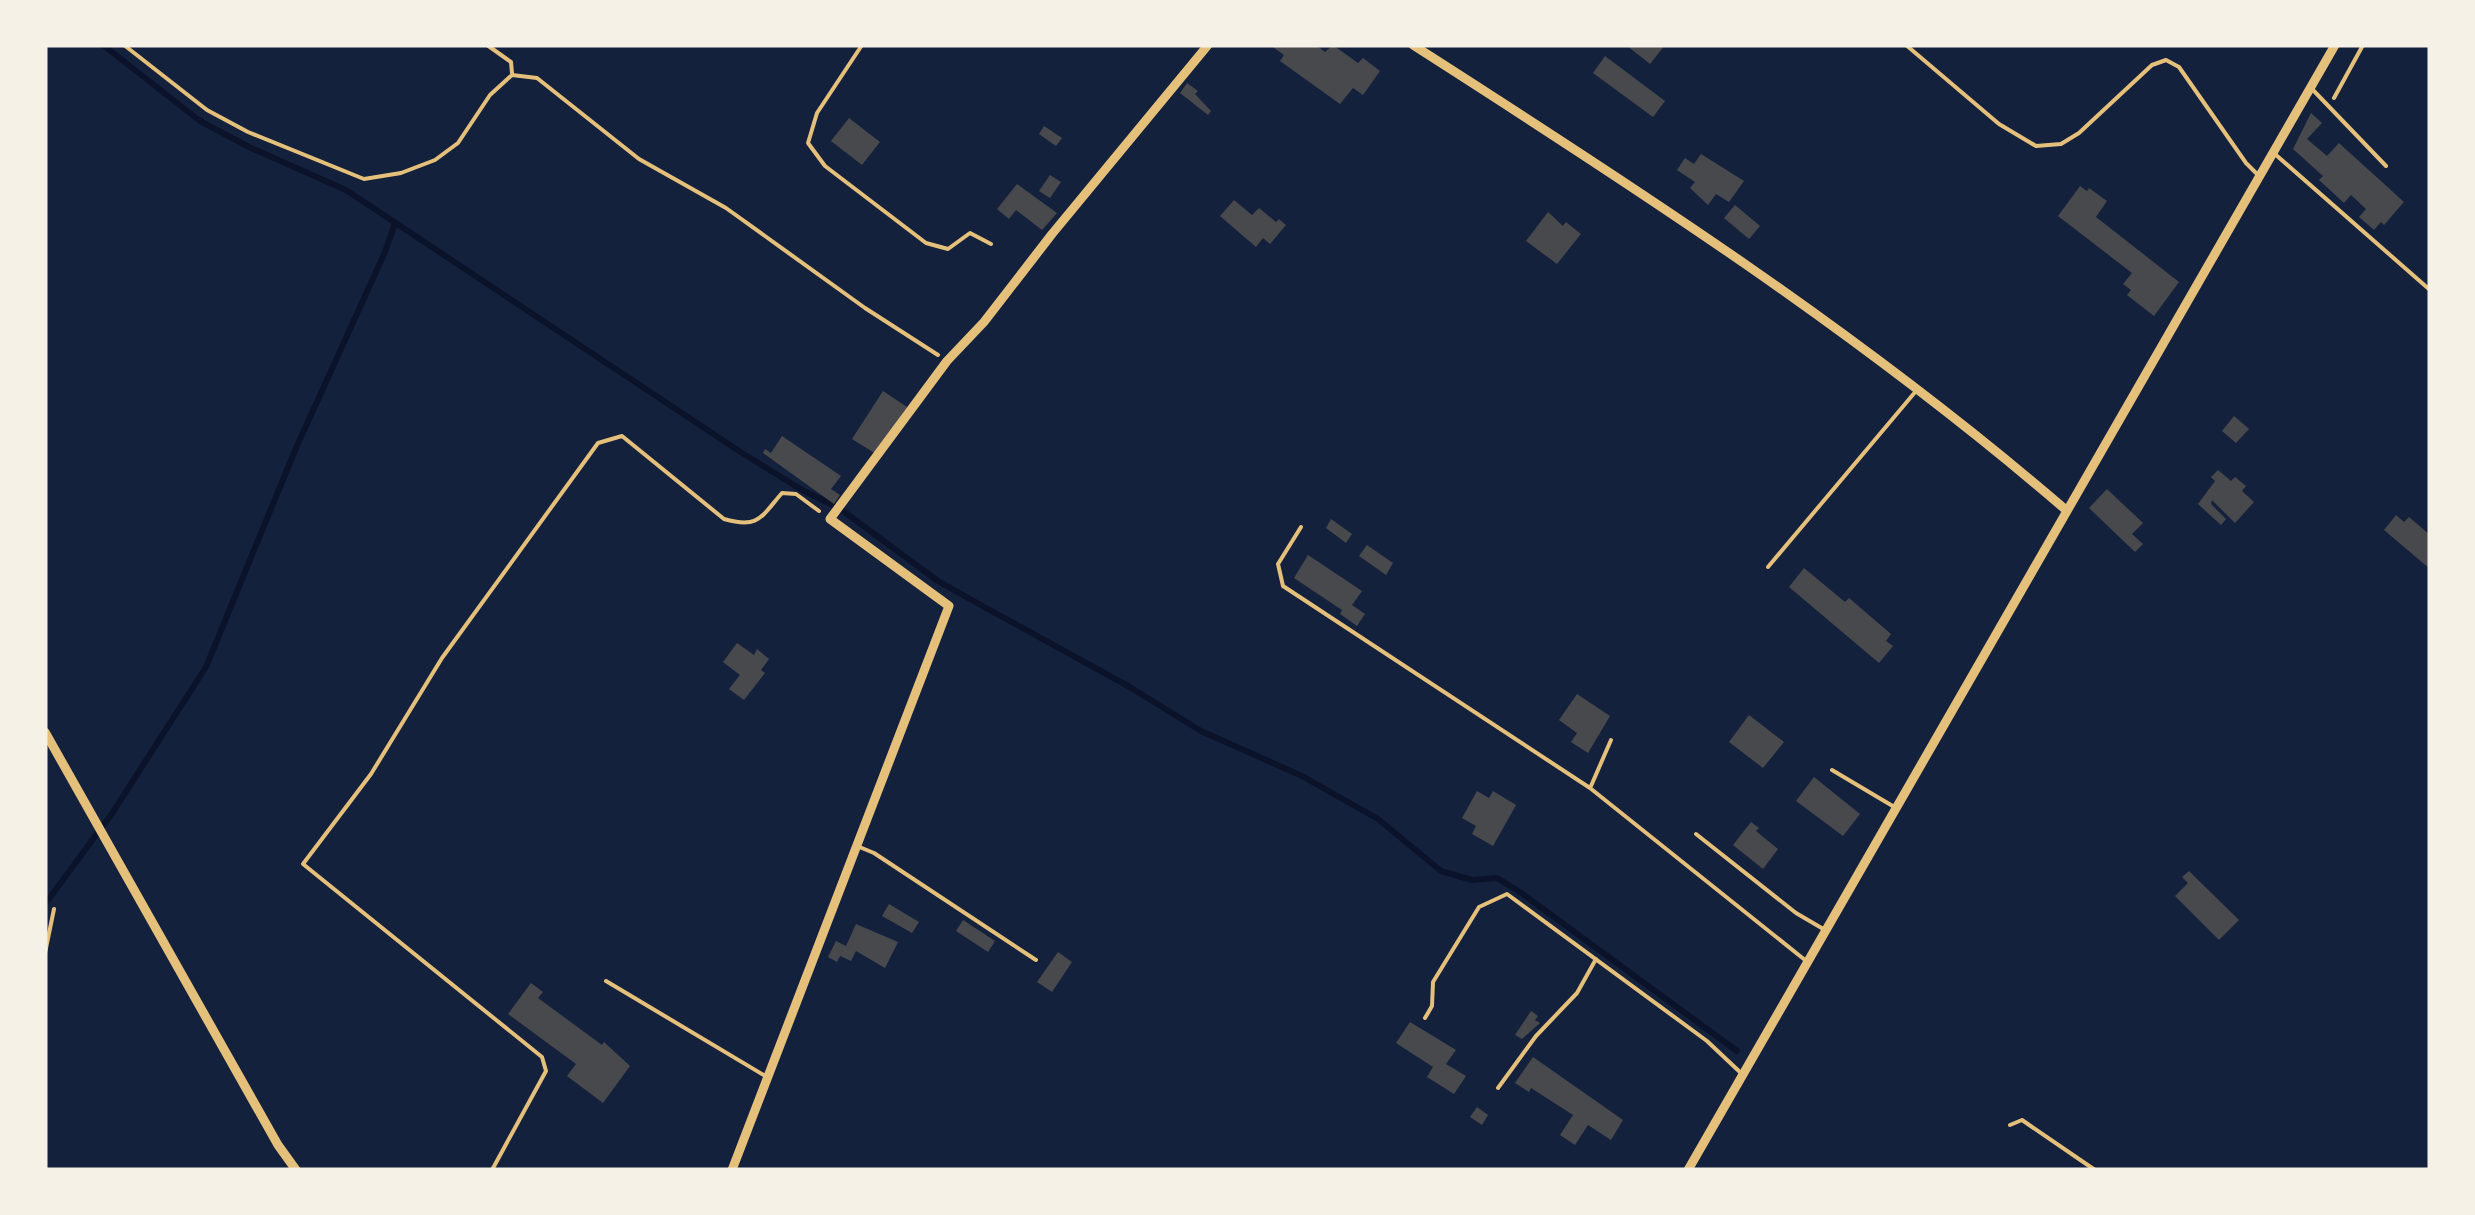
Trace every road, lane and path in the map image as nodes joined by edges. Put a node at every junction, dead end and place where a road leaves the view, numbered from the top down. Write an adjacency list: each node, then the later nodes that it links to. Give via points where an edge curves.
1 (124, 45): 9 (path, via 207,110 364,179 435,160 458,143)
2 (488, 45): 9 (path, via 511,62)
3 (862, 45): 15 (path, via 816,114 808,143 826,166 926,243 948,248 970,233)
4 (1208, 45): 17 (street)
5 (1413, 45): 18 (street, via 1625,180)
6 (1906, 45): 14 (lane, via 1999,124 2036,146 2062,144 2078,134 2152,65 2166,60 2179,68)
7 (2335, 45): 10 (street)
8 (2363, 45): 11 (path)
9 (512, 74): 17 (path, via 537,78 639,159 726,208)
10 (2310, 88): 11 (lane); 12 (street)
11 (2331, 107): 13 (lane)
12 (2273, 152): 14 (street); 16 (lane)
13 (2386, 166)
14 (2259, 176): 19 (street)
15 (991, 244)
16 (2430, 290)
17 (947, 361): 20 (street)
18 (1918, 389): 19 (street); 22 (lane)
19 (2066, 510): 27 (street)
20 (830, 518): 29 (street, via 949,606); 43 (path, via 782,492 759,520 724,520 622,436 598,443 304,864 542,1057 546,1070)
21 (1301, 527): 26 (lane, via 1278,564 1282,586)
22 (1768, 566)
23 (45, 732): 42 (street)
24 (1611, 740): 26 (lane)
25 (1832, 770): 27 (lane)
26 (1590, 788): 35 (lane)
27 (1896, 808): 31 (street)
28 (1696, 834): 31 (lane)
29 (856, 846): 34 (lane); 39 (street)
30 (54, 909): 32 (path)
31 (1825, 930): 35 (street)
32 (45, 953)
33 (1596, 959): 37 (lane, via 1507,894 1479,907 1433,982); 38 (lane); 40 (lane, via 1577,993)
34 (1036, 960)
35 (1808, 963): 38 (street)
36 (606, 981): 39 (lane)
37 (1425, 1018)
38 (1742, 1074): 45 (street)
39 (767, 1077): 44 (street)
40 (1498, 1088)
41 (2010, 1125): 46 (path, via 2022,1120)
42 (296, 1170)
43 (492, 1170)
44 (732, 1170)
45 (1688, 1170)
46 (2095, 1170)

